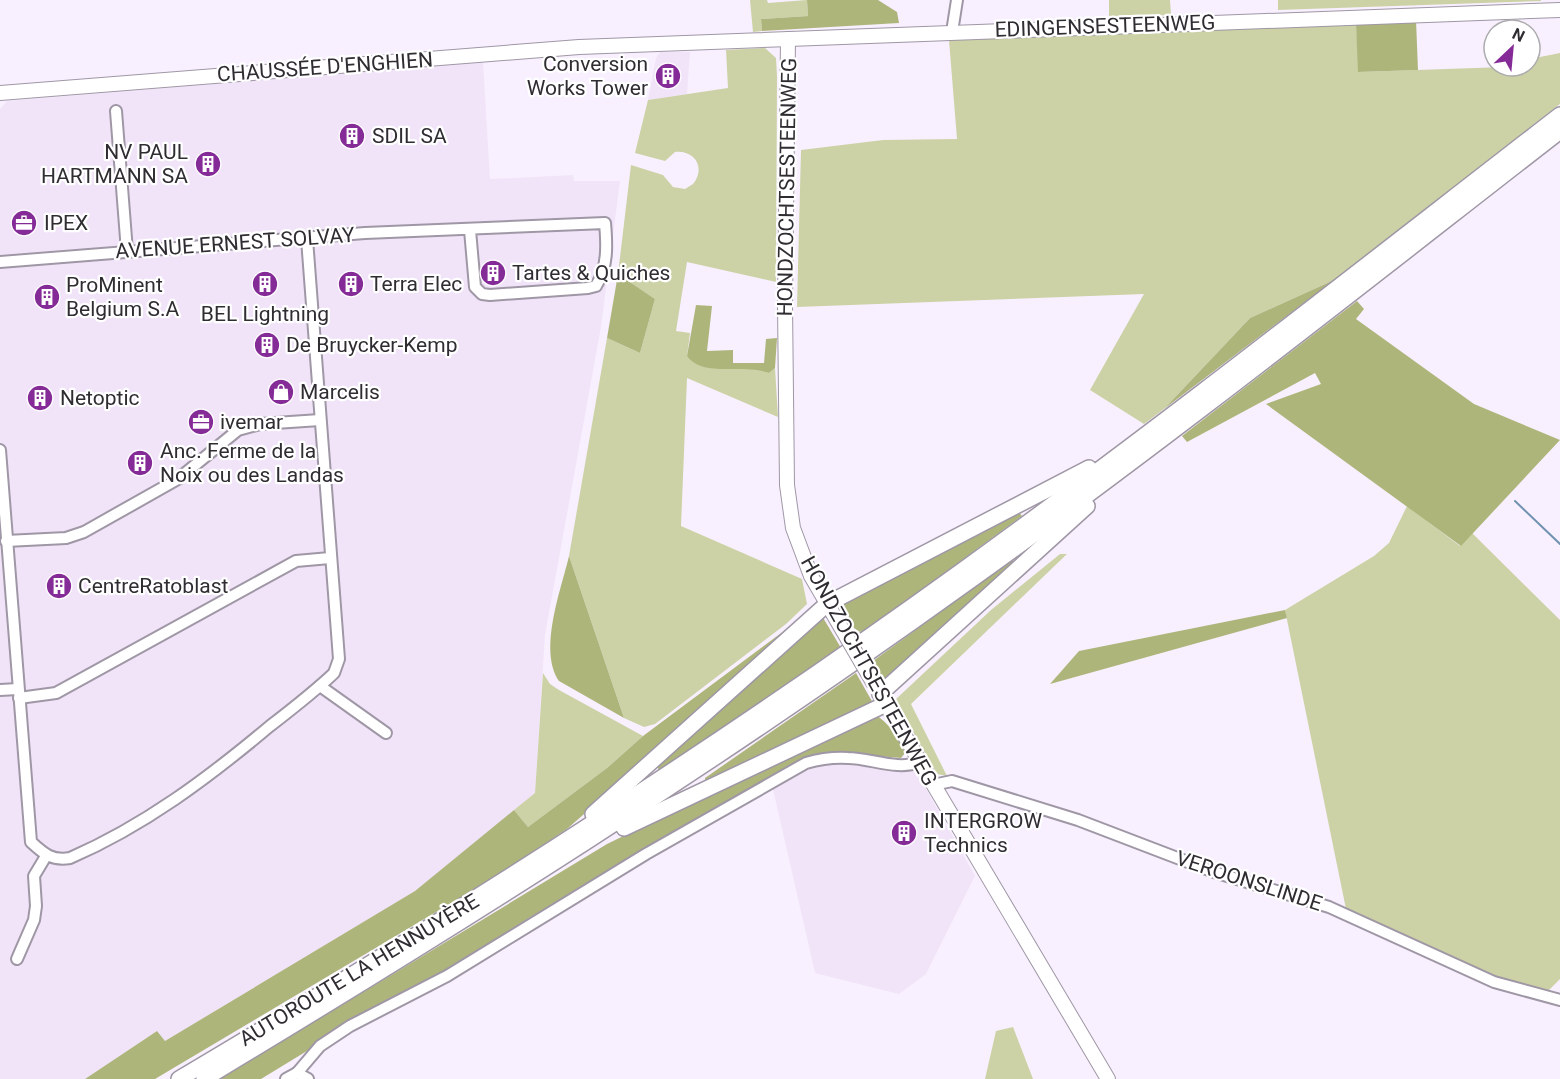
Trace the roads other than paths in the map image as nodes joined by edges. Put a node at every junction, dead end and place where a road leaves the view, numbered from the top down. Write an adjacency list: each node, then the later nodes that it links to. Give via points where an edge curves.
1 (957, 0): 3 (street)
2 (1560, 10): 3 (main road, EDINGENSESTEENWEG)
3 (952, 32): 4 (main road, EDINGENSESTEENWEG)
4 (788, 39): 5 (main road, EDINGENSESTEENWEG); 21 (main road, HONDZOCHTSESTEENWEG, via 787,485 793,528 811,576)
5 (650, 45): 6 (main road, CHAUSSÉE D'ENGHIEN, via 579,47)
6 (0, 93)
7 (116, 111): 12 (street)
8 (1560, 115): 16 (highway)
9 (1560, 131): 17 (highway)
10 (470, 230): 10 (street, AVENUE ERNEST SOLVAY, via 475,287 482,294 588,288 596,286 604,274 605,223); 11 (street, AVENUE ERNEST SOLVAY)
11 (307, 239): 12 (street, AVENUE ERNEST SOLVAY); 14 (street)
12 (127, 251): 13 (street, AVENUE ERNEST SOLVAY)
13 (0, 262)
14 (320, 420): 19 (street, via 260,424 238,430 178,479 84,532 66,538); 20 (street)
15 (0, 450): 18 (street)
16 (1122, 453): 21 (highway); 30 (highway)
17 (1108, 480): 25 (highway, via 1092,502); 30 (highway, via 842,672)
18 (1, 483): 19 (street)
19 (6, 541): 24 (street)
20 (330, 558): 22 (street, via 339,660 334,673); 24 (street, via 296,561 56,693)
21 (829, 608): 25 (main road, HONDZOCHTSESTEENWEG, bridge); 31 (highway, via 632,781 538,853)
22 (320, 686): 26 (street); 29 (street, via 201,781 137,825 70,858)
23 (0, 690): 24 (street)
24 (19, 693): 29 (street, via 31,842)
25 (880, 694): 27 (main road, HONDZOCHTSESTEENWEG); 30 (highway, via 661,810)
26 (386, 733)
27 (919, 762): 28 (main road, HONDZOCHTSESTEENWEG); 34 (street, via 899,765 825,758 806,763 606,877 447,976 350,1026 320,1046)
28 (933, 785): 33 (street, VEROONSLINDE, via 952,781 1078,820 1214,872 1329,907 1494,982); 39 (main road, HONDZOCHTSESTEENWEG)
29 (46, 856): 32 (street, via 34,876 35,913)
30 (538, 868): 31 (highway, AUTOROUTE LA HENNUYÈRE); 36 (highway, AUTOROUTE LA HENNUYÈRE)
31 (521, 871): 35 (highway, AUTOROUTE LA HENNUYÈRE)
32 (17, 960)
33 (1560, 1000)
34 (297, 1073): 37 (street); 38 (street)
35 (179, 1079)
36 (204, 1079)
37 (286, 1079)
38 (308, 1079)
39 (1108, 1079)

